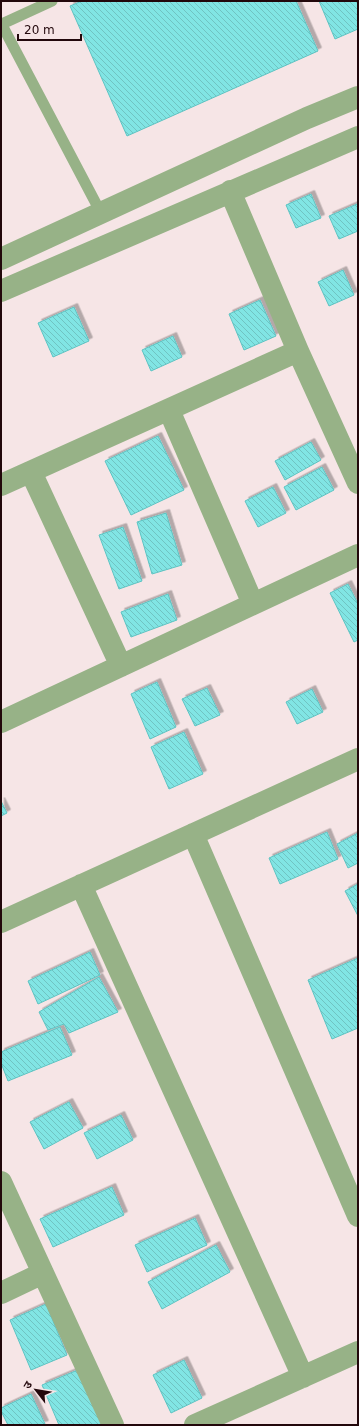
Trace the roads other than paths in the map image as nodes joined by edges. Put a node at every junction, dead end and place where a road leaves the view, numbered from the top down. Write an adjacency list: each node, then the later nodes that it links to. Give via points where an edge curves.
1 (52, 1): 2 (lane)
2 (1, 24): 7 (lane)
3 (358, 97): 6 (street)
4 (358, 136): 5 (street)
5 (230, 191): 8 (street); 11 (street)
6 (138, 197): 7 (street); 8 (street)
7 (101, 213): 9 (street)
8 (151, 226): 10 (street)
9 (1, 259)
10 (1, 291)
11 (298, 351): 12 (street); 14 (street)
12 (169, 410): 13 (street); 17 (street)
13 (31, 472): 15 (street); 18 (street)
14 (358, 483)
15 (1, 485)
16 (358, 555): 17 (street)
17 (253, 604): 18 (street)
18 (121, 666): 19 (street)
19 (1, 722)
20 (358, 759): 21 (street)
21 (192, 834): 22 (street); 25 (street)
22 (81, 885): 23 (street); 29 (street)
23 (1, 922)
24 (1, 1182): 26 (street)
25 (358, 1216)
26 (43, 1273): 27 (street); 30 (street)
27 (1, 1293)
28 (358, 1352): 29 (street)
29 (303, 1377): 31 (street)
30 (113, 1425)
31 (196, 1425)

